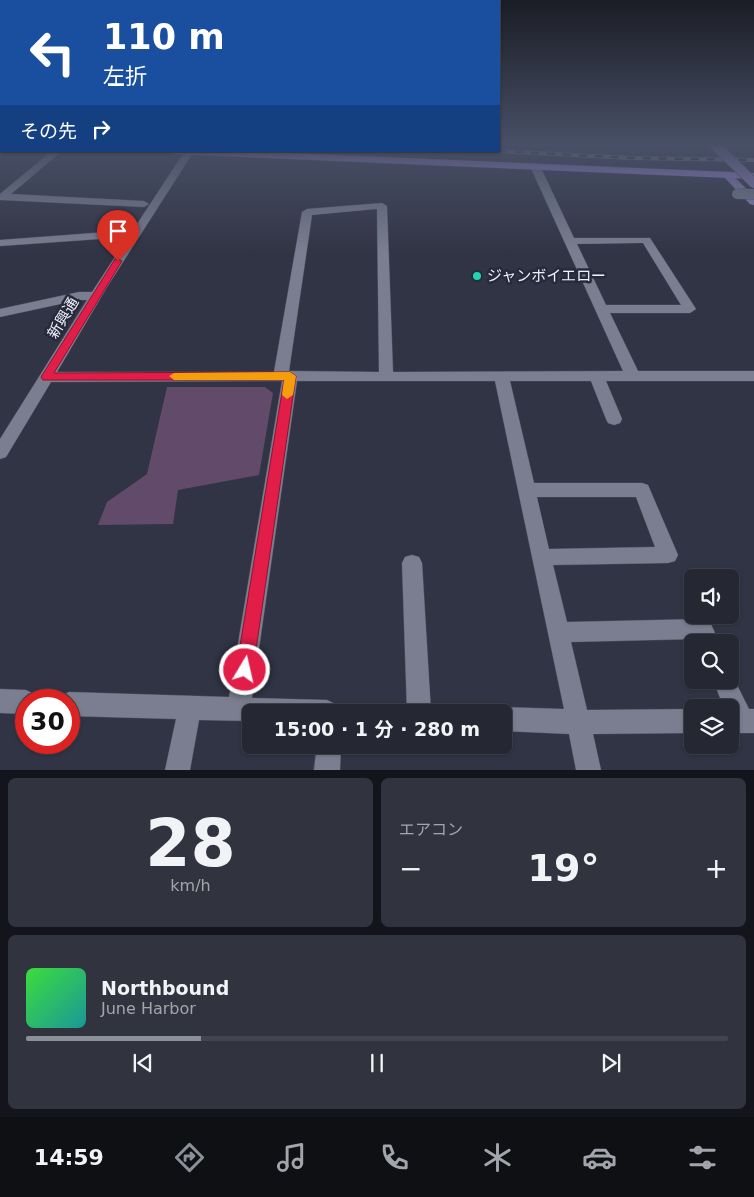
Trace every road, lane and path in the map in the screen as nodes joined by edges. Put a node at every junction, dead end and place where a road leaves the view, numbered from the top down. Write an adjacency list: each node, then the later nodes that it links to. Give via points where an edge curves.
1 (22, 181): 8 (street, via 2,197)
2 (171, 181): 9 (street, 新興通)
3 (542, 181): 10 (street)
4 (734, 181): 7 (main road)
5 (737, 194): 6 (street, bridge)
6 (754, 194)
7 (754, 202)
8 (144, 204)
9 (136, 233): 11 (street); 12 (street, 新興通)
10 (570, 241): 13 (street); 13 (street, via 646,240 690,309)
11 (0, 243)
12 (96, 296): 14 (street, via 79,296); 21 (street, 新興通)
13 (601, 310): 15 (street)
14 (0, 314)
15 (632, 375): 19 (street); 20 (street)
16 (286, 376): 17 (street); 17 (street, via 307,212 382,206); 21 (street); 35 (street)
17 (386, 376): 18 (street)
18 (501, 376): 19 (street); 24 (street)
19 (596, 376): 22 (street)
20 (754, 376)
21 (47, 377): 23 (street, 新興通)
22 (614, 418)
23 (0, 453)
24 (526, 490): 25 (street); 25 (street, via 642,490 668,555)
25 (541, 557): 27 (street)
26 (412, 563): 33 (street)
27 (558, 632): 28 (street, via 702,629); 40 (street)
28 (704, 634)
29 (728, 689): 39 (street)
30 (0, 701): 31 (street)
31 (15, 702)
32 (80, 704): 34 (street)
33 (419, 704)
34 (190, 708): 35 (street); 42 (street)
35 (239, 709): 36 (street)
36 (242, 709)
37 (512, 719): 40 (street)
38 (684, 721): 40 (street)
39 (742, 721)
40 (578, 722): 44 (street)
41 (328, 754): 43 (street)
42 (177, 770)
43 (327, 770)
44 (590, 770)

